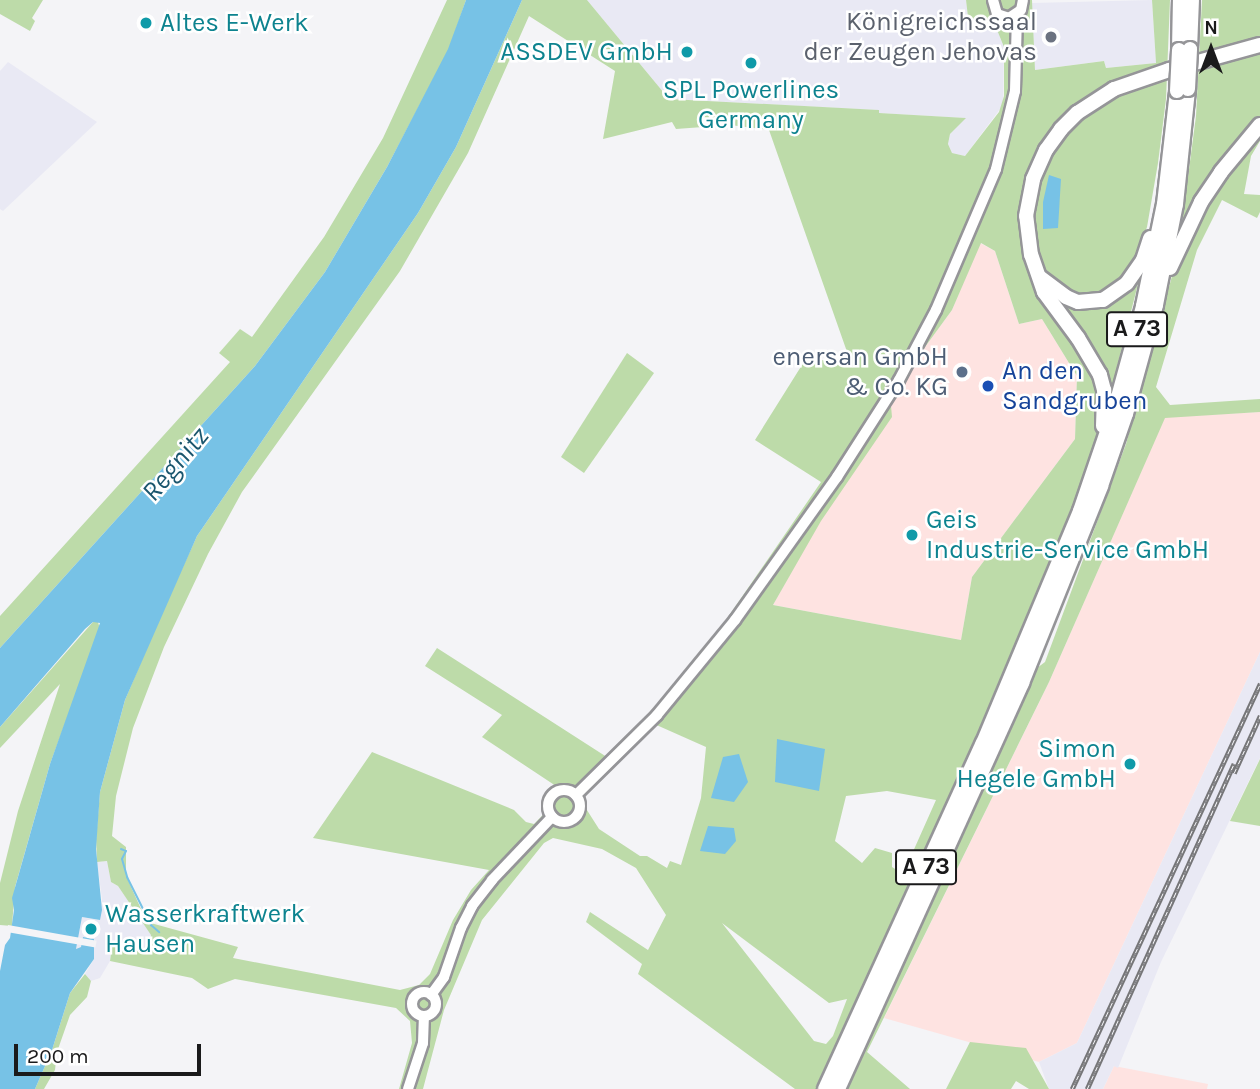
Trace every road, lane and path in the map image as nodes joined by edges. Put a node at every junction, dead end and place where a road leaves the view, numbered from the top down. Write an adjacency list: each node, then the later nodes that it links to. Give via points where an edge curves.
1 (993, 0): 6 (main road)
2 (1023, 0): 5 (main road)
3 (1180, 0): 10 (highway, A 73)
4 (1192, 0): 10 (highway, A 73)
5 (1017, 15): 6 (main road); 8 (main road)
6 (1000, 16): 8 (main road)
7 (1260, 40): 11 (highway)
8 (1014, 45): 18 (main road, via 1011,113 996,169 936,310 900,380 727,630 657,715)
9 (1260, 46): 11 (highway)
10 (1185, 50): 12 (highway, A 73, bridge)
11 (1221, 55): 15 (highway, via 1114,89 1061,129 1046,150 1028,199 1027,235)
12 (1183, 90): 14 (highway, A 73); 16 (highway, A 73, via 1176,204)
13 (1260, 125): 16 (highway, via 1196,211)
14 (1164, 204): 15 (highway, via 1139,267 1114,294 1078,302); 17 (highway, A 73, via 1143,306)
15 (1039, 276): 17 (highway, via 1044,292 1100,375 1105,410)
16 (1156, 305): 24 (highway, A 73, via 1126,414 1062,588)
17 (1100, 452): 23 (highway, A 73, via 1006,692)
18 (576, 795): 19 (main road, via 580,804 575,818 566,822); 19 (main road, via 567,790 553,794 548,808)
19 (552, 817): 20 (main road, via 477,900 461,928 444,977)
20 (431, 995): 21 (main road, via 435,1008); 21 (main road, via 424,992 414,998 414,1009)
21 (425, 1016): 22 (main road, via 423,1043)
22 (408, 1089)
23 (825, 1089)
24 (838, 1089)

